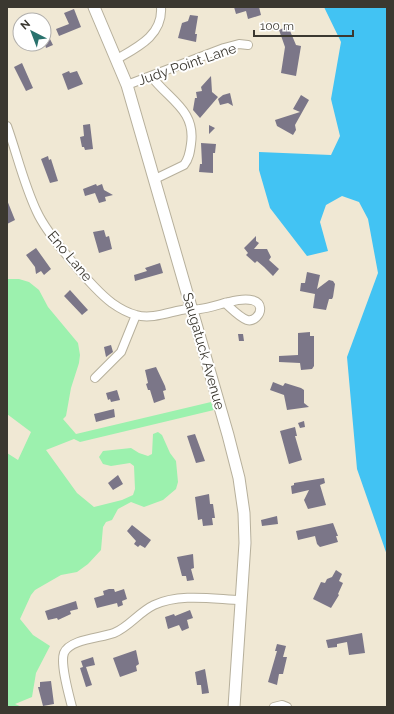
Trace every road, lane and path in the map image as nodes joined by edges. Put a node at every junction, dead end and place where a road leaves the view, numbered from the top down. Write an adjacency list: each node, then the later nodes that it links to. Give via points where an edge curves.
1 (94, 7): 4 (main road, Saugatuck Avenue)
2 (162, 7): 4 (street, via 157,27 149,39)
3 (248, 45): 5 (street, Judy Point Lane, via 239,44 224,48)
4 (117, 59): 6 (main road, Saugatuck Avenue)
5 (151, 76): 6 (street, Judy Point Lane); 8 (street, via 185,112 191,124 192,134 184,165)
6 (127, 85): 8 (main road, Saugatuck Avenue)
7 (7, 126): 11 (street, Eno Lane, via 32,201 41,220 101,293 116,305)
8 (155, 180): 10 (main road, Saugatuck Avenue)
9 (225, 303): 10 (street, Eno Lane)
10 (192, 309): 11 (street, Eno Lane, via 162,315); 13 (main road, Saugatuck Avenue, via 239,478 245,543)
11 (136, 315): 12 (street, via 121,352)
12 (95, 378)
13 (241, 600): 14 (street, via 170,600 154,605 114,633 73,644 64,653 63,662); 15 (main road, Saugatuck Avenue)
14 (72, 707)
15 (234, 707)
16 (274, 707): 17 (street)
17 (288, 707)

